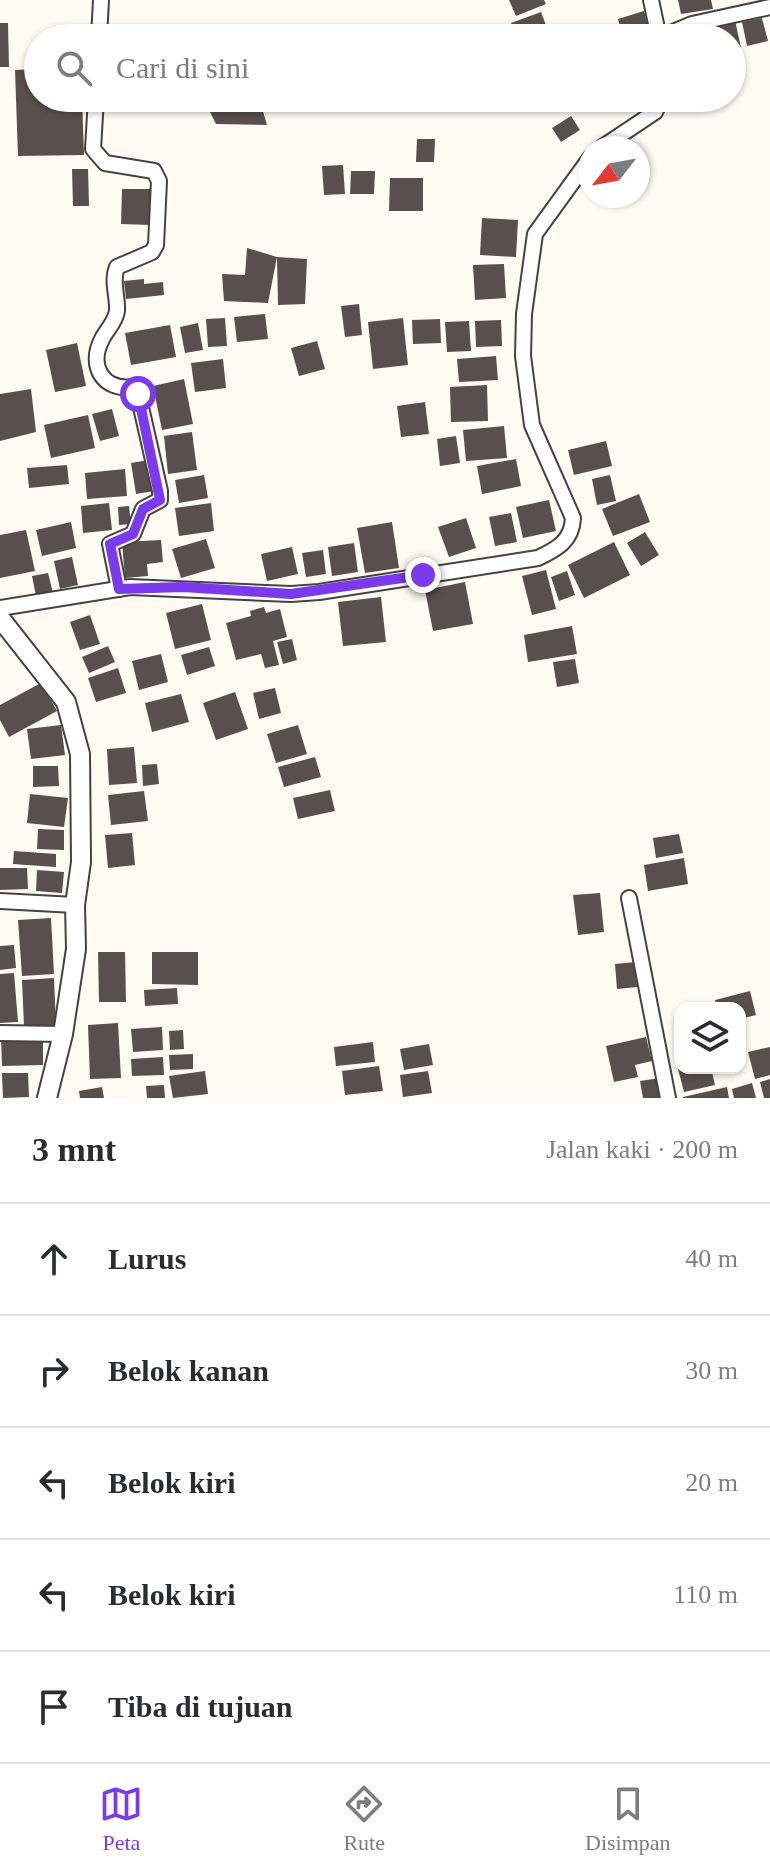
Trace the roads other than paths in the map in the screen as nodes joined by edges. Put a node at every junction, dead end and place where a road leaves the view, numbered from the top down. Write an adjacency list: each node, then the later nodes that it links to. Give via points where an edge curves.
1 (101, 0): 4 (street)
2 (651, 0): 5 (street)
3 (770, 7): 6 (street)
4 (100, 24)
5 (656, 24)
6 (692, 24)
7 (95, 112): 11 (street, via 93,149 105,163 146,168 159,181 156,245 152,252 117,267 115,319 98,352 99,375 107,385 133,387 138,394 160,491 160,500 143,509 133,534 110,544)
8 (655, 112): 9 (street)
9 (619, 136)
10 (578, 175): 11 (street, via 535,234 524,314 523,356 532,425 573,518 560,547 538,558 319,592)
11 (119, 589): 12 (street)
12 (0, 608)
13 (0, 618): 16 (street, via 57,687 77,733 82,820)
14 (629, 898): 20 (street)
15 (0, 901): 16 (street)
16 (75, 905): 18 (street, via 76,949)
17 (0, 1033): 18 (street)
18 (63, 1034): 19 (street)
19 (47, 1098)
20 (668, 1098)

